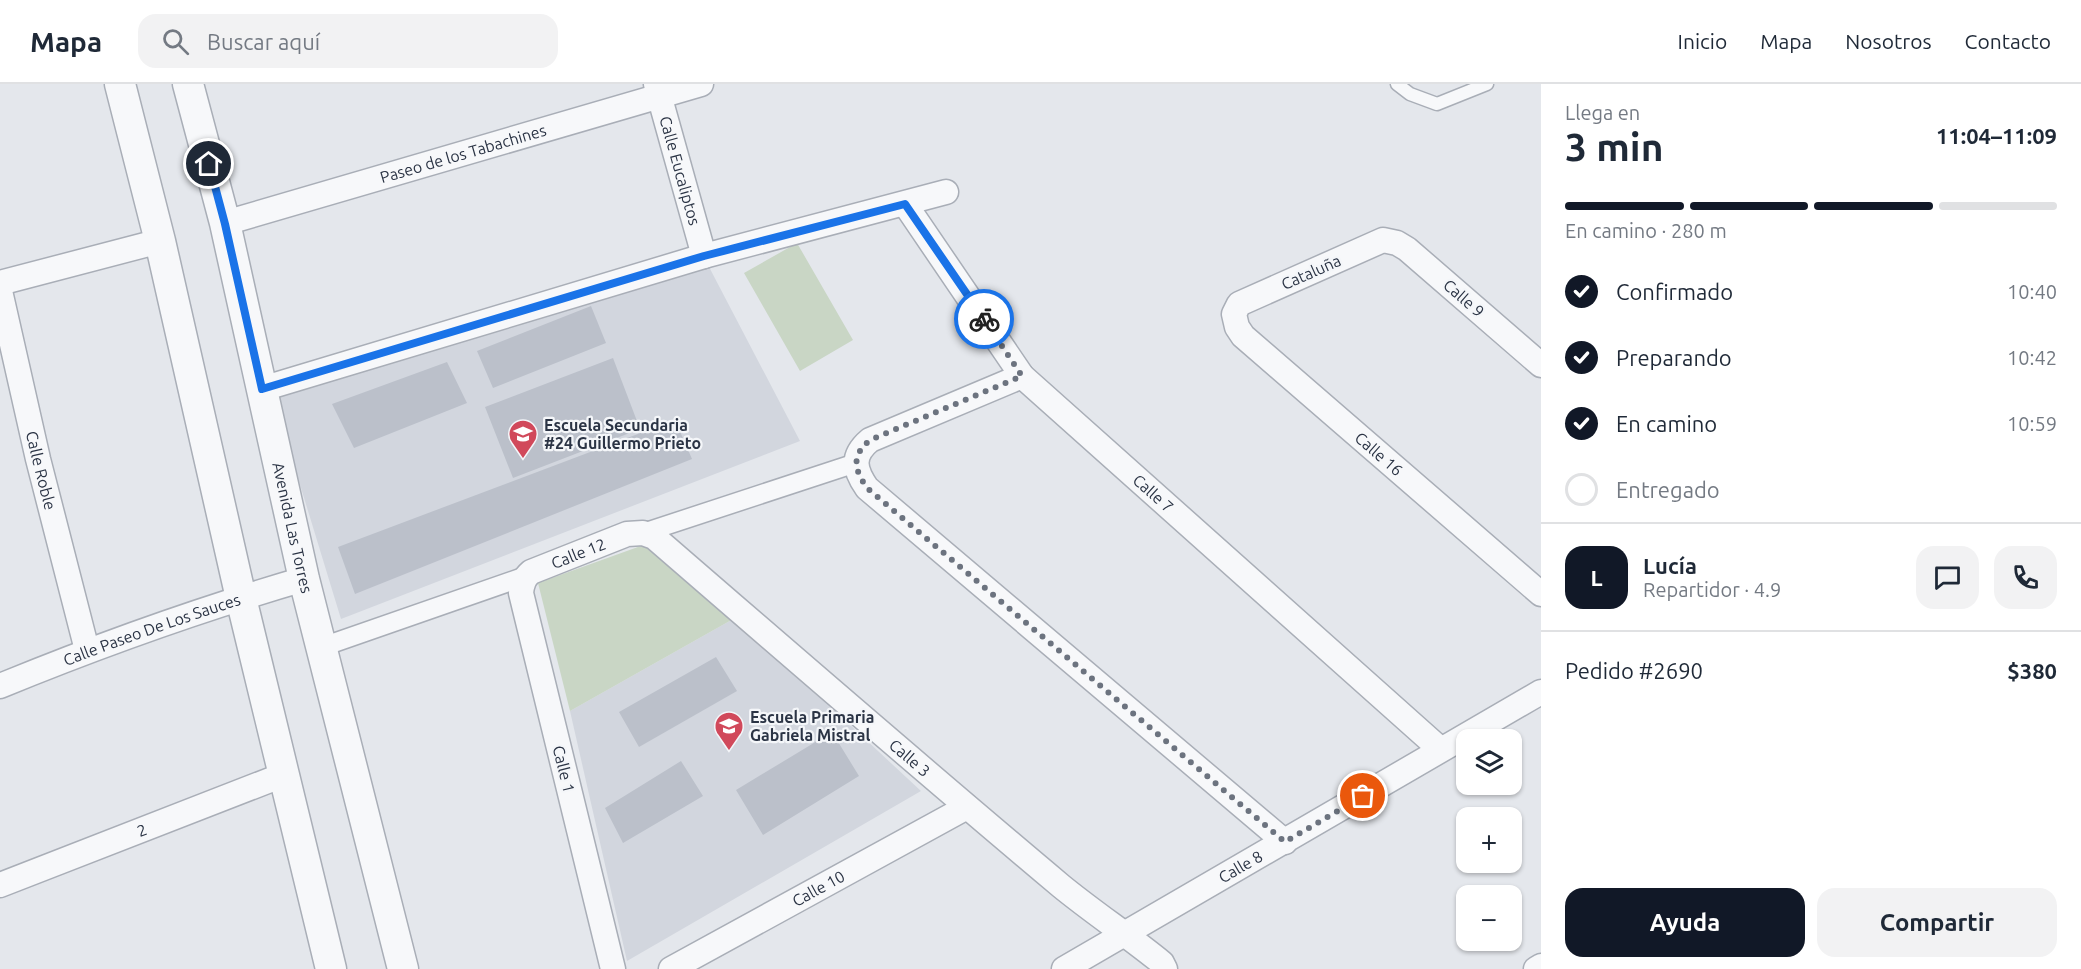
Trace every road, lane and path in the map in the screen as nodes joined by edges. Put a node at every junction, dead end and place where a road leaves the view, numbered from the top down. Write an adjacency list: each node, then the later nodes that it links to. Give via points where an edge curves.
1 (120, 84): 11 (street)
2 (188, 84): 9 (street, Avenida Las Torres)
3 (702, 84): 6 (street, Paseo de los Tabachines)
4 (1397, 84): 5 (lane, via 1410,94 1437,104)
5 (1487, 84)
6 (657, 90): 9 (street, Paseo de los Tabachines); 12 (street, Calle Eucaliptos)
7 (946, 192): 8 (street)
8 (905, 204): 12 (street); 17 (street, Calle 7)
9 (225, 224): 18 (street, Avenida Las Torres)
10 (1383, 240): 15 (street, Cataluña); 16 (street, Calle 9, via 1407,249)
11 (160, 241): 13 (street); 24 (street)
12 (704, 256): 18 (street)
13 (0, 283)
14 (0, 291): 26 (street, Calle Roble)
15 (1239, 304): 23 (street, Calle 16, via 1234,319 1243,336)
16 (1541, 364)
17 (1022, 376): 19 (street, via 870,440); 29 (street, Calle 7)
18 (262, 389): 22 (street, Avenida Las Torres)
19 (856, 463): 20 (street); 32 (street, via 867,488)
20 (635, 533): 21 (street, Calle 12); 31 (street, Calle 3, via 654,537)
21 (528, 574): 25 (street); 38 (street, Calle 1, via 521,594)
22 (304, 579): 24 (street, Calle Paseo De Los Sauces); 25 (street, Avenida Las Torres)
23 (1541, 594)
24 (241, 598): 26 (street, Calle Paseo De Los Sauces); 30 (street)
25 (322, 647): 37 (street, Avenida Las Torres)
26 (87, 650): 27 (street, Calle Paseo De Los Sauces)
27 (0, 686)
28 (1541, 692): 29 (street, Calle 8)
29 (1440, 749): 32 (street, Calle 8)
30 (283, 775): 33 (street, 2); 36 (street)
31 (967, 807): 34 (street, Calle 3, via 1090,910); 39 (street, Calle 10)
32 (1285, 842): 34 (street, Calle 8)
33 (0, 885)
34 (1126, 933): 40 (street, Calle 8); 41 (street, Calle 3)
35 (1541, 966): 42 (street)
36 (331, 969)
37 (403, 969)
38 (613, 969)
39 (671, 969)
40 (1064, 969)
41 (1165, 969)
42 (1536, 969)

